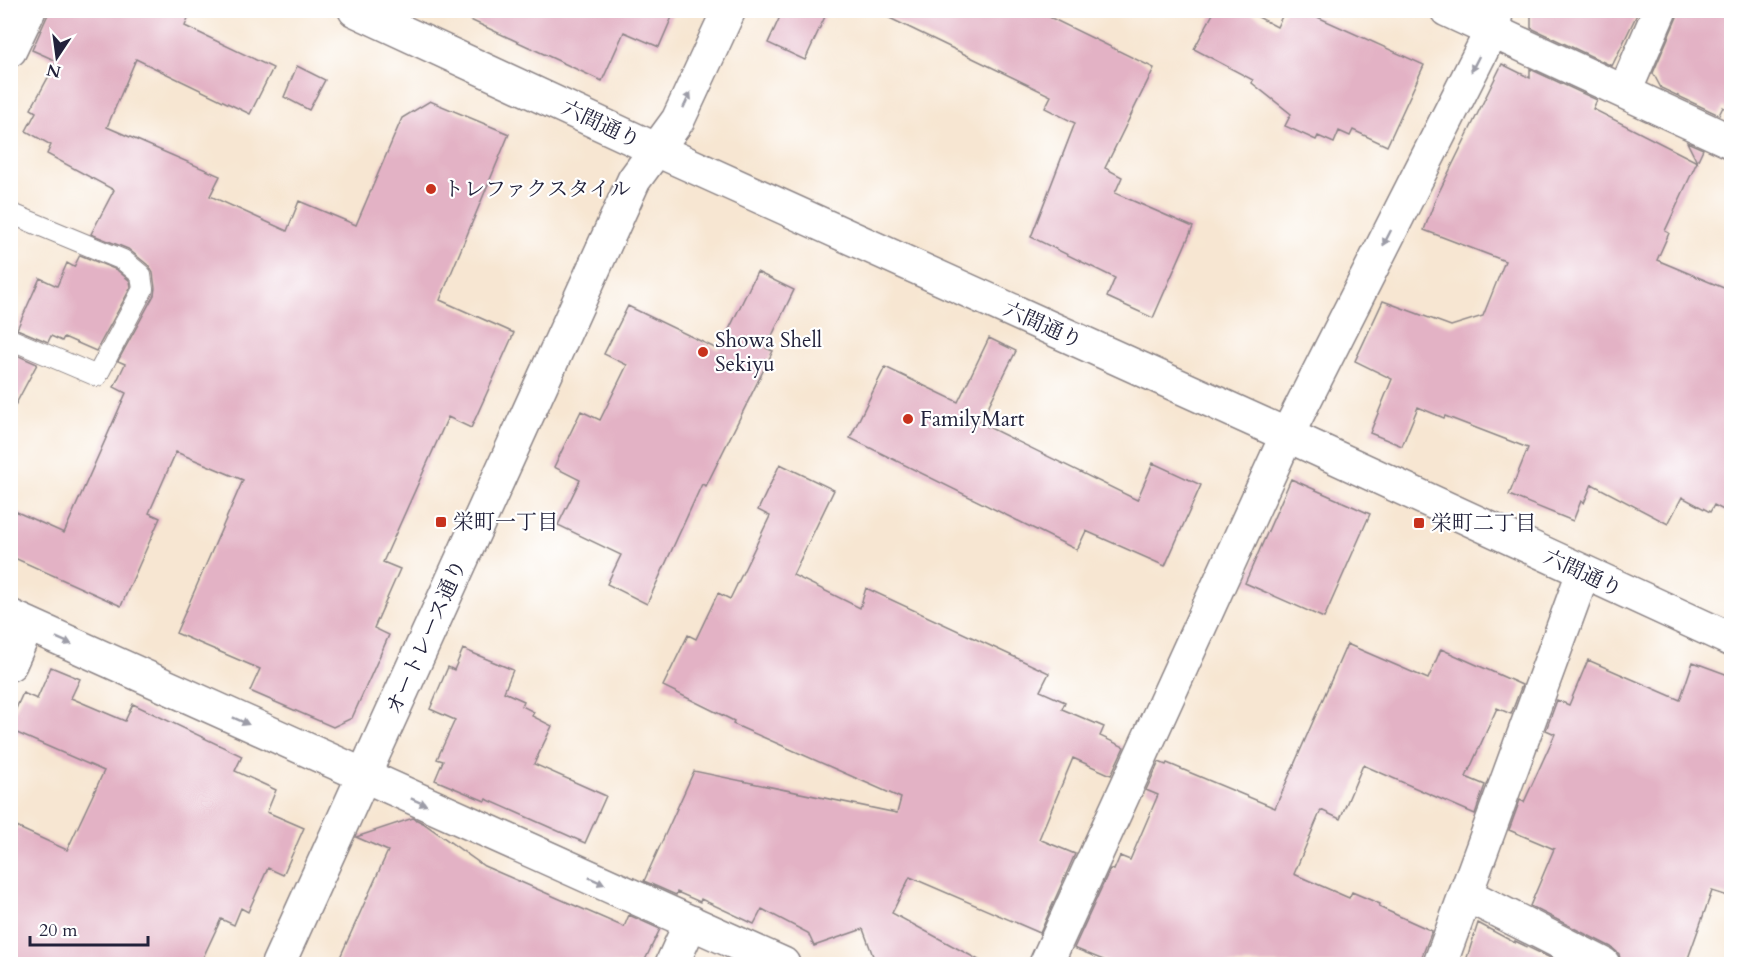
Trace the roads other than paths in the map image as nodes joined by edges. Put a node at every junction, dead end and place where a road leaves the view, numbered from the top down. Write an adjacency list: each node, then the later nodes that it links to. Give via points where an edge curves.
1 (29, 10): 7 (street)
2 (355, 10): 10 (street, 六間通り)
3 (729, 10): 10 (street, オートレース通り, one-way to 3, via 678,120)
4 (1447, 10): 6 (street)
5 (1660, 10): 8 (street)
6 (1495, 20): 8 (street); 13 (street, one-way to 13)
7 (10, 50)
8 (1625, 91): 9 (street)
9 (1731, 142)
10 (657, 150): 13 (street, 六間通り); 18 (street, オートレース通り, via 634,180)
11 (10, 213): 12 (lane, via 123,260 141,275 143,289 97,376)
12 (10, 339)
13 (1287, 435): 14 (street, 六間通り); 24 (street)
14 (1583, 573): 16 (street, 六間通り); 19 (street)
15 (19, 620): 17 (street); 18 (street, one-way to 18)
16 (1731, 640)
17 (10, 664)
18 (363, 776): 20 (street, one-way to 20); 21 (street, オートレース通り)
19 (1467, 895): 25 (street); 26 (street)
20 (691, 922): 22 (street); 23 (street)
21 (278, 964)
22 (672, 964)
23 (783, 964)
24 (1046, 964)
25 (1440, 964)
26 (1604, 964)

